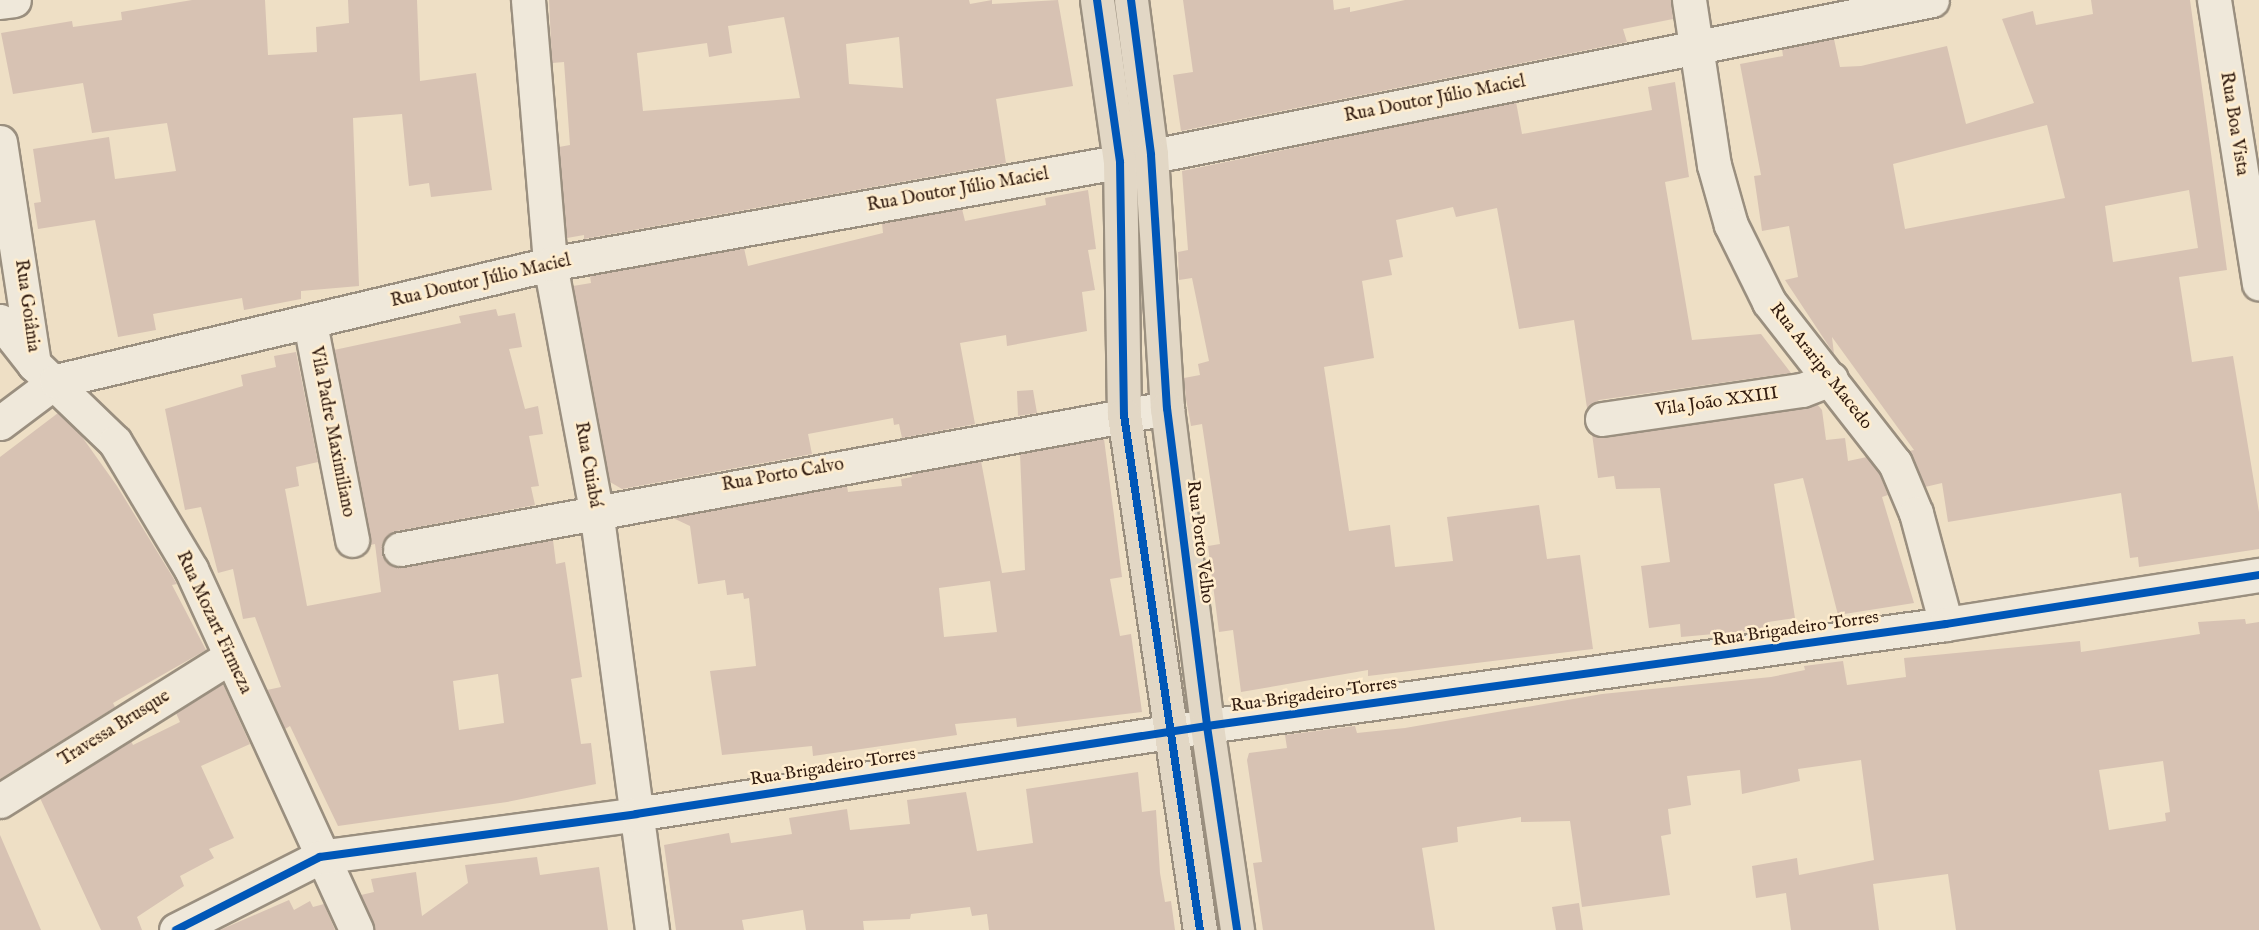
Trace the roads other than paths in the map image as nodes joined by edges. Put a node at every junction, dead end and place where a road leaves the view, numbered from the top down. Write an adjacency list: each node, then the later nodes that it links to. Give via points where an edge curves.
1 (14, 0): 8 (street)
2 (528, 0): 12 (street, Rua Cuiabá)
3 (1096, 0): 11 (main road)
4 (1131, 0): 11 (main road)
5 (1689, 0): 9 (street, Rua Araripe Macedo)
6 (1932, 0): 9 (street, Rua Doutor Júlio Maciel)
7 (2214, 0): 13 (street, Rua Boa Vista)
8 (0, 2)
9 (1695, 49): 11 (street, Rua Doutor Júlio Maciel); 17 (street, Rua Araripe Macedo, via 1714,165 1731,225 1769,302)
10 (0, 142): 16 (street, Rua Goiânia)
11 (1136, 158): 12 (street, Rua Doutor Júlio Maciel); 18 (main road, Rua Porto Velho); 19 (main road)
12 (550, 264): 15 (street, Rua Doutor Júlio Maciel); 22 (street, Rua Cuiabá)
13 (2259, 283)
14 (0, 321): 16 (street, Rua Mozart Firmeza)
15 (310, 323): 16 (street, Rua Doutor Júlio Maciel); 23 (street, Vila Padre Maximiliano)
16 (45, 373): 21 (street, Rua Doutor Júlio Maciel); 27 (street, Rua Mozart Firmeza, via 115,442 191,569)
17 (1831, 379): 20 (street, Vila João XXIII, via 1802,390); 26 (street, Rua Araripe Macedo, via 1895,463 1916,513)
18 (1167, 408): 19 (street, Rua Porto Calvo); 28 (main road, Rua Porto Velho)
19 (1124, 415): 22 (street, Rua Porto Calvo); 29 (main road)
20 (1602, 419)
21 (0, 423)
22 (596, 510): 24 (street, Rua Porto Calvo); 31 (street, Rua Cuiabá)
23 (352, 540)
24 (400, 549)
25 (2259, 575): 26 (street, Rua Brigadeiro Torres)
26 (1946, 624): 28 (street, Rua Brigadeiro Torres)
27 (230, 657): 30 (street, Travessa Brusque); 32 (street, Rua Mozart Firmeza)
28 (1207, 726): 29 (street, Rua Brigadeiro Torres); 37 (main road, Rua Porto Velho)
29 (1173, 732): 31 (street, Rua Brigadeiro Torres); 36 (main road)
30 (0, 801)
31 (636, 814): 32 (street, Rua Brigadeiro Torres); 35 (street, Rua Cuiabá)
32 (320, 857): 33 (street, Rua Brigadeiro Torres); 34 (street, Rua Mozart Firmeza)
33 (176, 930)
34 (356, 930)
35 (652, 930)
36 (1200, 930)
37 (1238, 930)

